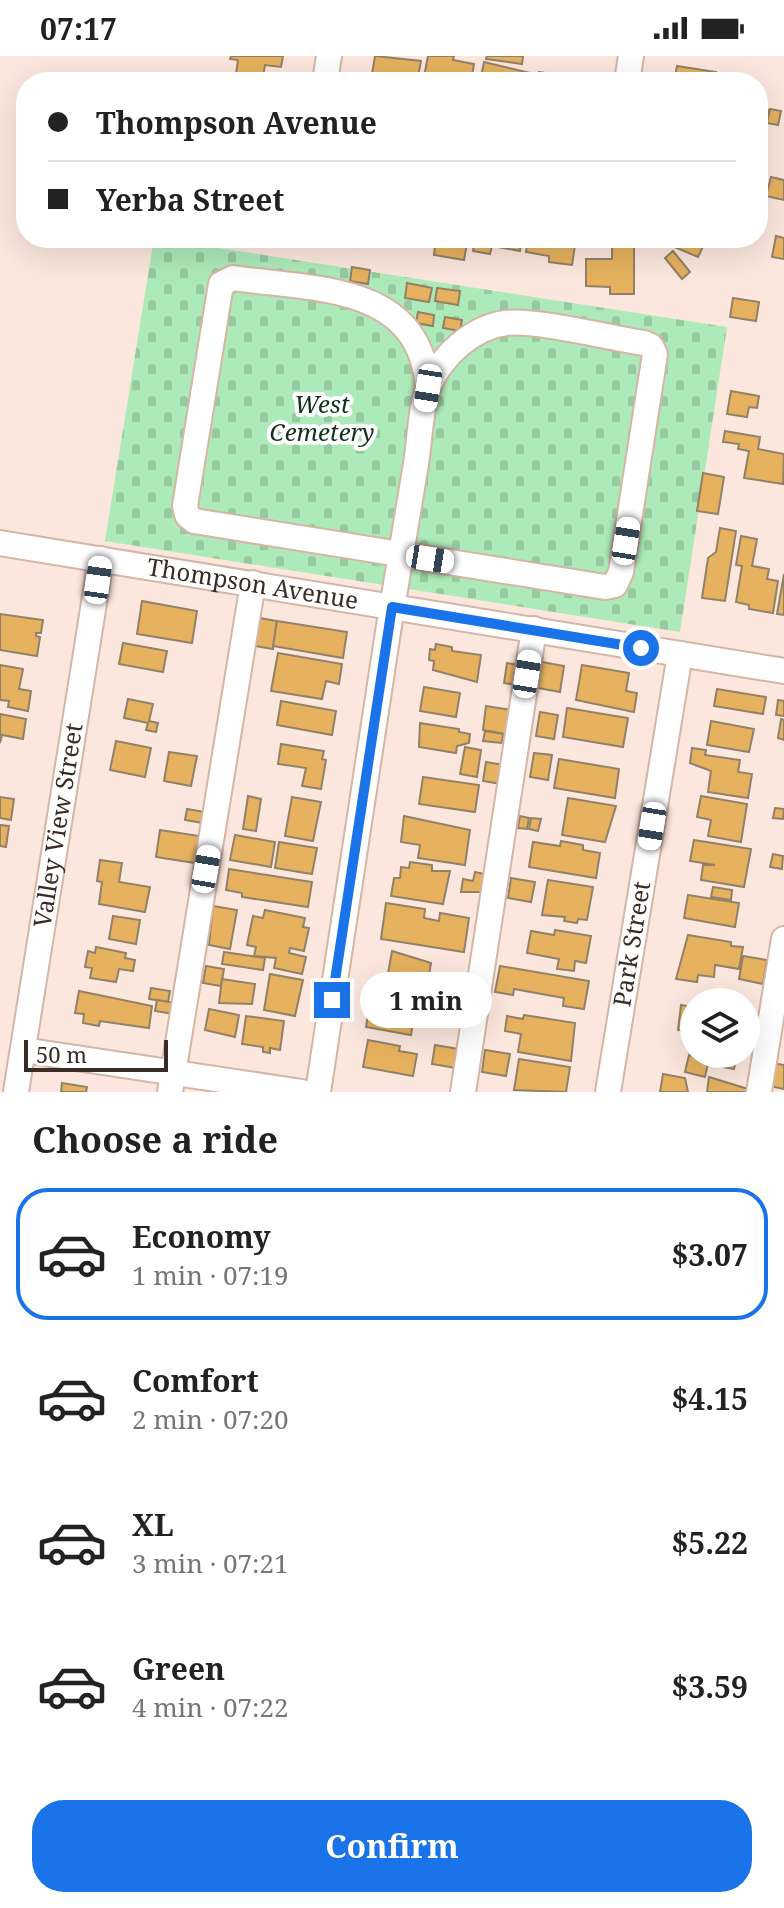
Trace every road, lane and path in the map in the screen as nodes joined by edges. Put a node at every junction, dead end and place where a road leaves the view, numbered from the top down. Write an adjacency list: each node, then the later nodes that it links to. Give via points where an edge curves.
1 (415, 340): 2 (street, via 443,350); 3 (street); 5 (street, via 393,314 370,300 223,280 185,506 194,521)
2 (461, 343): 3 (street); 5 (street, via 480,331 513,322 644,343 654,349 620,577 605,587)
3 (428, 388): 5 (street)
4 (0, 543): 6 (street, Thompson Avenue)
5 (401, 554): 8 (street)
6 (101, 559): 7 (street, Thompson Avenue); 13 (street, Valley View Street)
7 (253, 583): 8 (street, Thompson Avenue); 14 (street)
8 (392, 607): 9 (street, Thompson Avenue); 17 (street)
9 (534, 629): 10 (street, Thompson Avenue); 18 (street)
10 (680, 654): 11 (street, Thompson Avenue); 19 (street, Park Street)
11 (784, 671)
12 (784, 939): 20 (street)
13 (23, 1050): 14 (street); 15 (street, Valley View Street)
14 (172, 1082): 16 (street)
15 (16, 1092)
16 (302, 1092)
17 (318, 1092)
18 (463, 1092)
19 (608, 1092)
20 (759, 1092)

